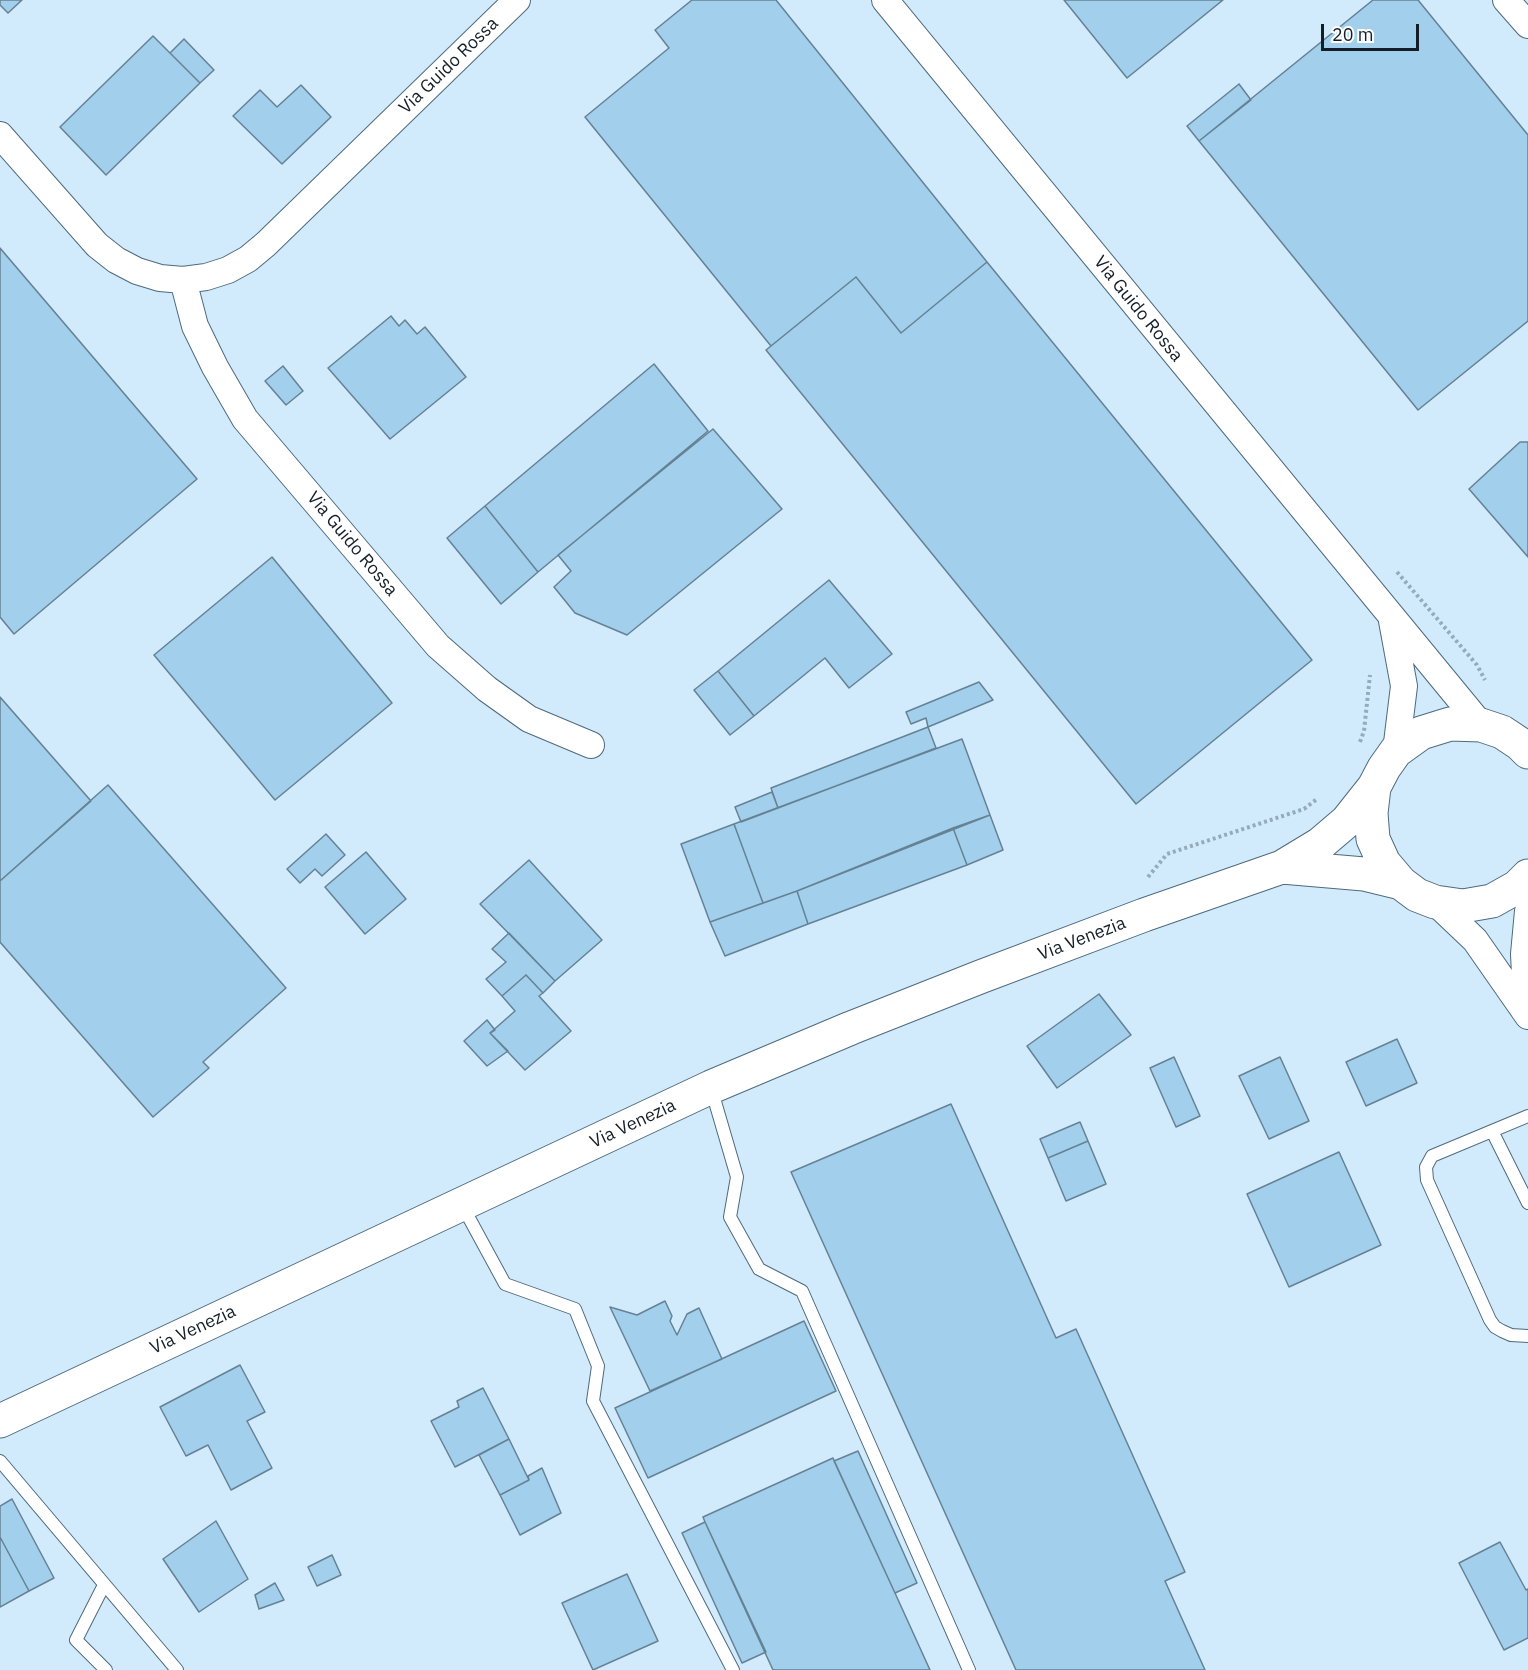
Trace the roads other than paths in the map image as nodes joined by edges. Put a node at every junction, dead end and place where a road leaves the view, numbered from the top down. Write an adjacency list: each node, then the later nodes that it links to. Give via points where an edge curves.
1 (517, 0): 6 (street, Via Guido Rossa, via 257,252 228,270)
2 (885, 0): 7 (street, Via Guido Rossa)
3 (1506, 0): 4 (street)
4 (1528, 25)
5 (0, 135): 6 (street, Via Guido Rossa, via 116,260 148,275)
6 (183, 280): 9 (street, Via Guido Rossa, via 195,326 245,419 438,646 529,719)
7 (1391, 617): 8 (street, Via Guido Rossa); 11 (street, Via Guido Rossa, via 1404,686)
8 (1481, 725): 10 (main road, Via Venezia, via 1502,732); 11 (main road, Via Venezia, via 1450,724 1421,733)
9 (591, 745)
10 (1525, 747)
11 (1396, 751): 12 (main road, Via Venezia)
12 (1374, 787): 13 (main road, Via Venezia, via 1347,821 1320,844); 15 (main road, Via Venezia, via 1373,839 1384,863)
13 (1282, 867): 15 (main road, Via Venezia, via 1364,874); 19 (main road, Via Venezia, via 980,977)
14 (1528, 876): 16 (main road, Via Venezia, via 1492,901 1463,906)
15 (1401, 883): 16 (main road, Via Venezia)
16 (1435, 902): 18 (street, via 1475,940)
17 (1528, 912): 18 (street, via 1524,954)
18 (1527, 1015)
19 (711, 1087): 23 (main road, Via Venezia); 31 (lane, via 737,1177 730,1217 759,1269 802,1291)
20 (1528, 1116): 21 (lane)
21 (1492, 1131): 22 (lane); 24 (lane, via 1432,1155 1426,1167 1427,1180 1490,1320 1511,1335)
22 (1528, 1203)
23 (462, 1204): 25 (main road, Via Venezia); 30 (lane, via 505,1284 575,1309 598,1366 593,1401)
24 (1528, 1336)
25 (0, 1421)
26 (0, 1461): 27 (lane)
27 (104, 1585): 28 (lane, via 76,1640); 29 (lane)
28 (106, 1670)
29 (177, 1670)
30 (733, 1670)
31 (969, 1670)

